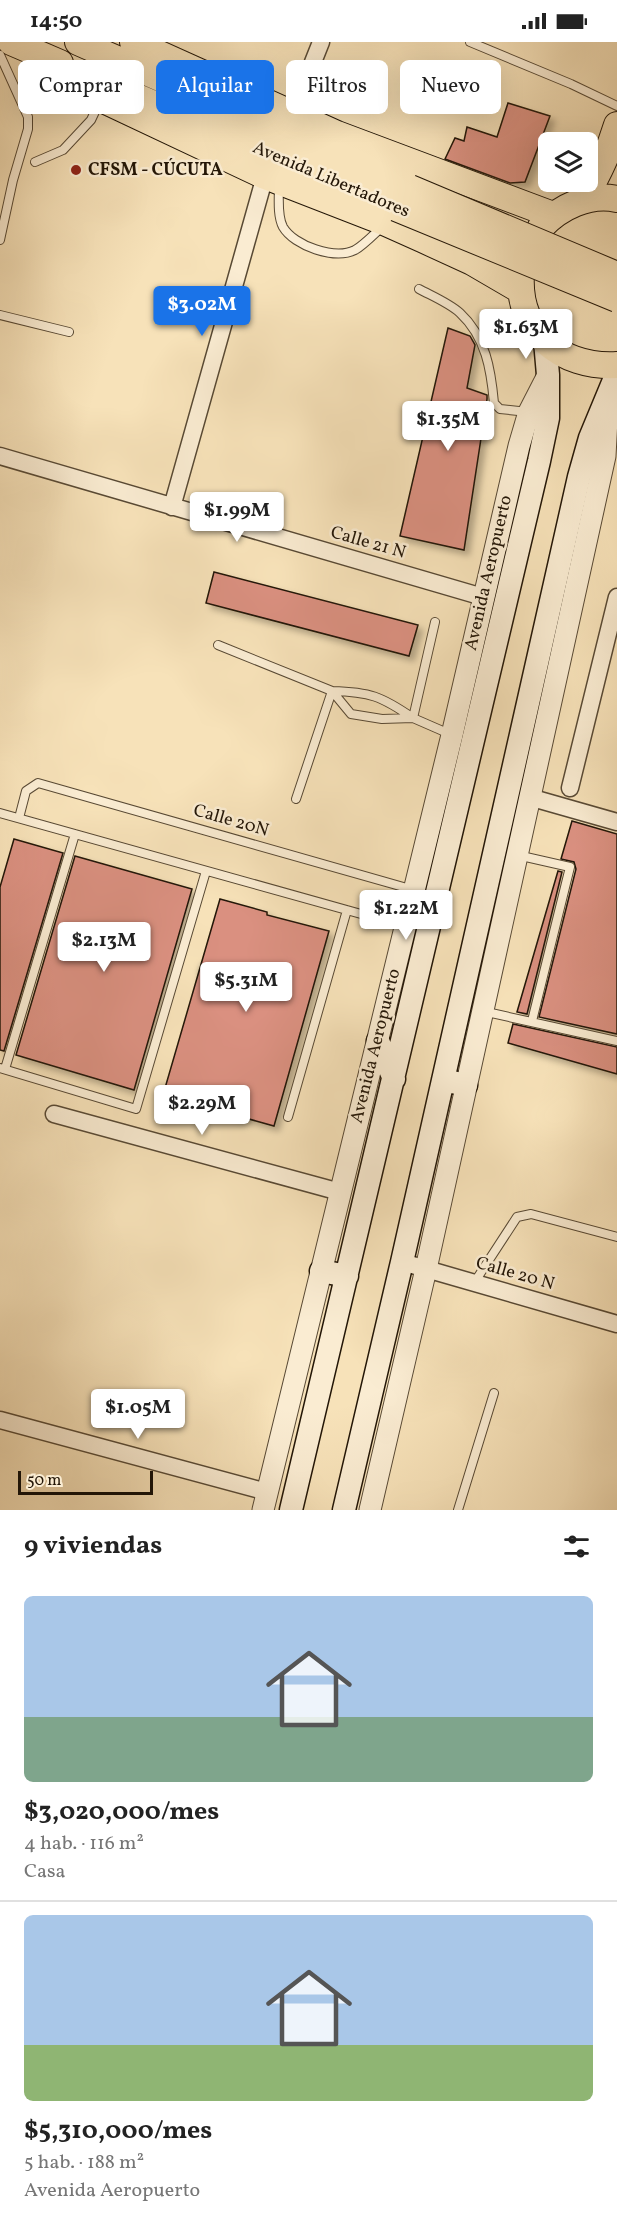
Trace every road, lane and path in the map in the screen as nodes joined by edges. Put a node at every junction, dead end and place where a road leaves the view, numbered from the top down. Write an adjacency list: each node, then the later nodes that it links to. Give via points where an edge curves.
1 (2, 42): 7 (street)
2 (11, 42): 9 (main road)
3 (78, 42): 20 (main road, Avenida Libertadores)
4 (133, 42): 14 (main road)
5 (321, 42): 14 (street)
6 (470, 42): 11 (lane)
7 (0, 48)
8 (0, 55): 22 (lane, via 28,117 28,129)
9 (46, 57): 10 (main road); 20 (main road, Avenida Libertadores)
10 (50, 60)
11 (617, 106)
12 (94, 114): 16 (lane, via 63,150)
13 (133, 114): 17 (main road)
14 (292, 115): 21 (main road)
15 (617, 125): 19 (main road, via 611,147)
16 (35, 162)
17 (272, 179): 20 (main road); 20 (lane, via 282,226 295,241 316,250 354,251); 35 (street)
18 (617, 199): 19 (main road)
19 (583, 200): 21 (main road)
20 (398, 206): 23 (main road, Avenida Libertadores, bridge); 25 (main road, via 471,262); 26 (main road, Avenida Libertadores, bridge)
21 (553, 215): 25 (main road, via 534,236 522,262)
22 (0, 240)
23 (617, 275)
24 (419, 289): 33 (lane, via 460,313 482,342 496,407)
25 (520, 290): 29 (main road, via 528,318)
26 (617, 299)
27 (0, 315): 28 (lane)
28 (69, 332)
29 (545, 341): 30 (main road, via 580,362); 33 (main road, Avenida Aeropuerto, via 548,375)
30 (617, 365)
31 (617, 373): 32 (main road)
32 (608, 393): 44 (street, via 605,456); 61 (main road, via 579,477)
33 (539, 415): 36 (street, Avenida Aeropuerto, via 519,446); 60 (main road, Avenida Aeropuerto)
34 (0, 456): 35 (street, Calle 21 N)
35 (172, 507): 36 (street, Calle 21 N)
36 (483, 597): 42 (street, Avenida Aeropuerto)
37 (617, 597): 43 (street)
38 (435, 622): 41 (lane)
39 (218, 645): 40 (lane)
40 (332, 691): 41 (lane, via 360,692 388,701); 41 (lane, via 351,714); 45 (lane)
41 (413, 718): 42 (lane)
42 (452, 735): 52 (street, Avenida Aeropuerto)
43 (570, 788)
44 (529, 797): 48 (street); 50 (street)
45 (296, 799)
46 (0, 813): 47 (lane)
47 (19, 818): 49 (lane); 52 (lane, Calle 20N, via 26,791 38,783)
48 (617, 822)
49 (75, 834): 51 (lane); 59 (lane)
50 (516, 854): 55 (street); 56 (lane, via 570,867)
51 (206, 871): 53 (lane); 59 (lane, via 136,1109)
52 (414, 890): 54 (street, Avenida Aeropuerto)
53 (347, 910): 54 (lane); 64 (lane)
54 (405, 926): 57 (street, Avenida Aeropuerto)
55 (482, 1011): 56 (lane); 62 (street)
56 (532, 1022): 58 (lane)
57 (378, 1041): 60 (main road); 65 (street, Avenida Aeropuerto)
58 (617, 1041)
59 (3, 1069)
60 (394, 1079): 70 (main road, Avenida Aeropuerto)
61 (443, 1080): 62 (main road); 67 (main road)
62 (466, 1085): 68 (street)
63 (54, 1114): 65 (street)
64 (288, 1117)
65 (340, 1192): 69 (street, Avenida Aeropuerto)
66 (617, 1237): 71 (lane, via 531,1214 517,1217)
67 (402, 1262): 68 (street, Calle 20 N); 77 (main road)
68 (426, 1269): 71 (street, Calle 20 N); 78 (street)
69 (321, 1271): 70 (main road); 75 (street, Avenida Aeropuerto)
70 (347, 1276): 76 (main road, Avenida Aeropuerto)
71 (474, 1283): 72 (street, Calle 20 N)
72 (617, 1324)
73 (494, 1393): 79 (lane)
74 (0, 1420): 75 (street)
75 (265, 1501)
76 (291, 1510)
77 (344, 1510)
78 (370, 1510)
79 (458, 1510)

